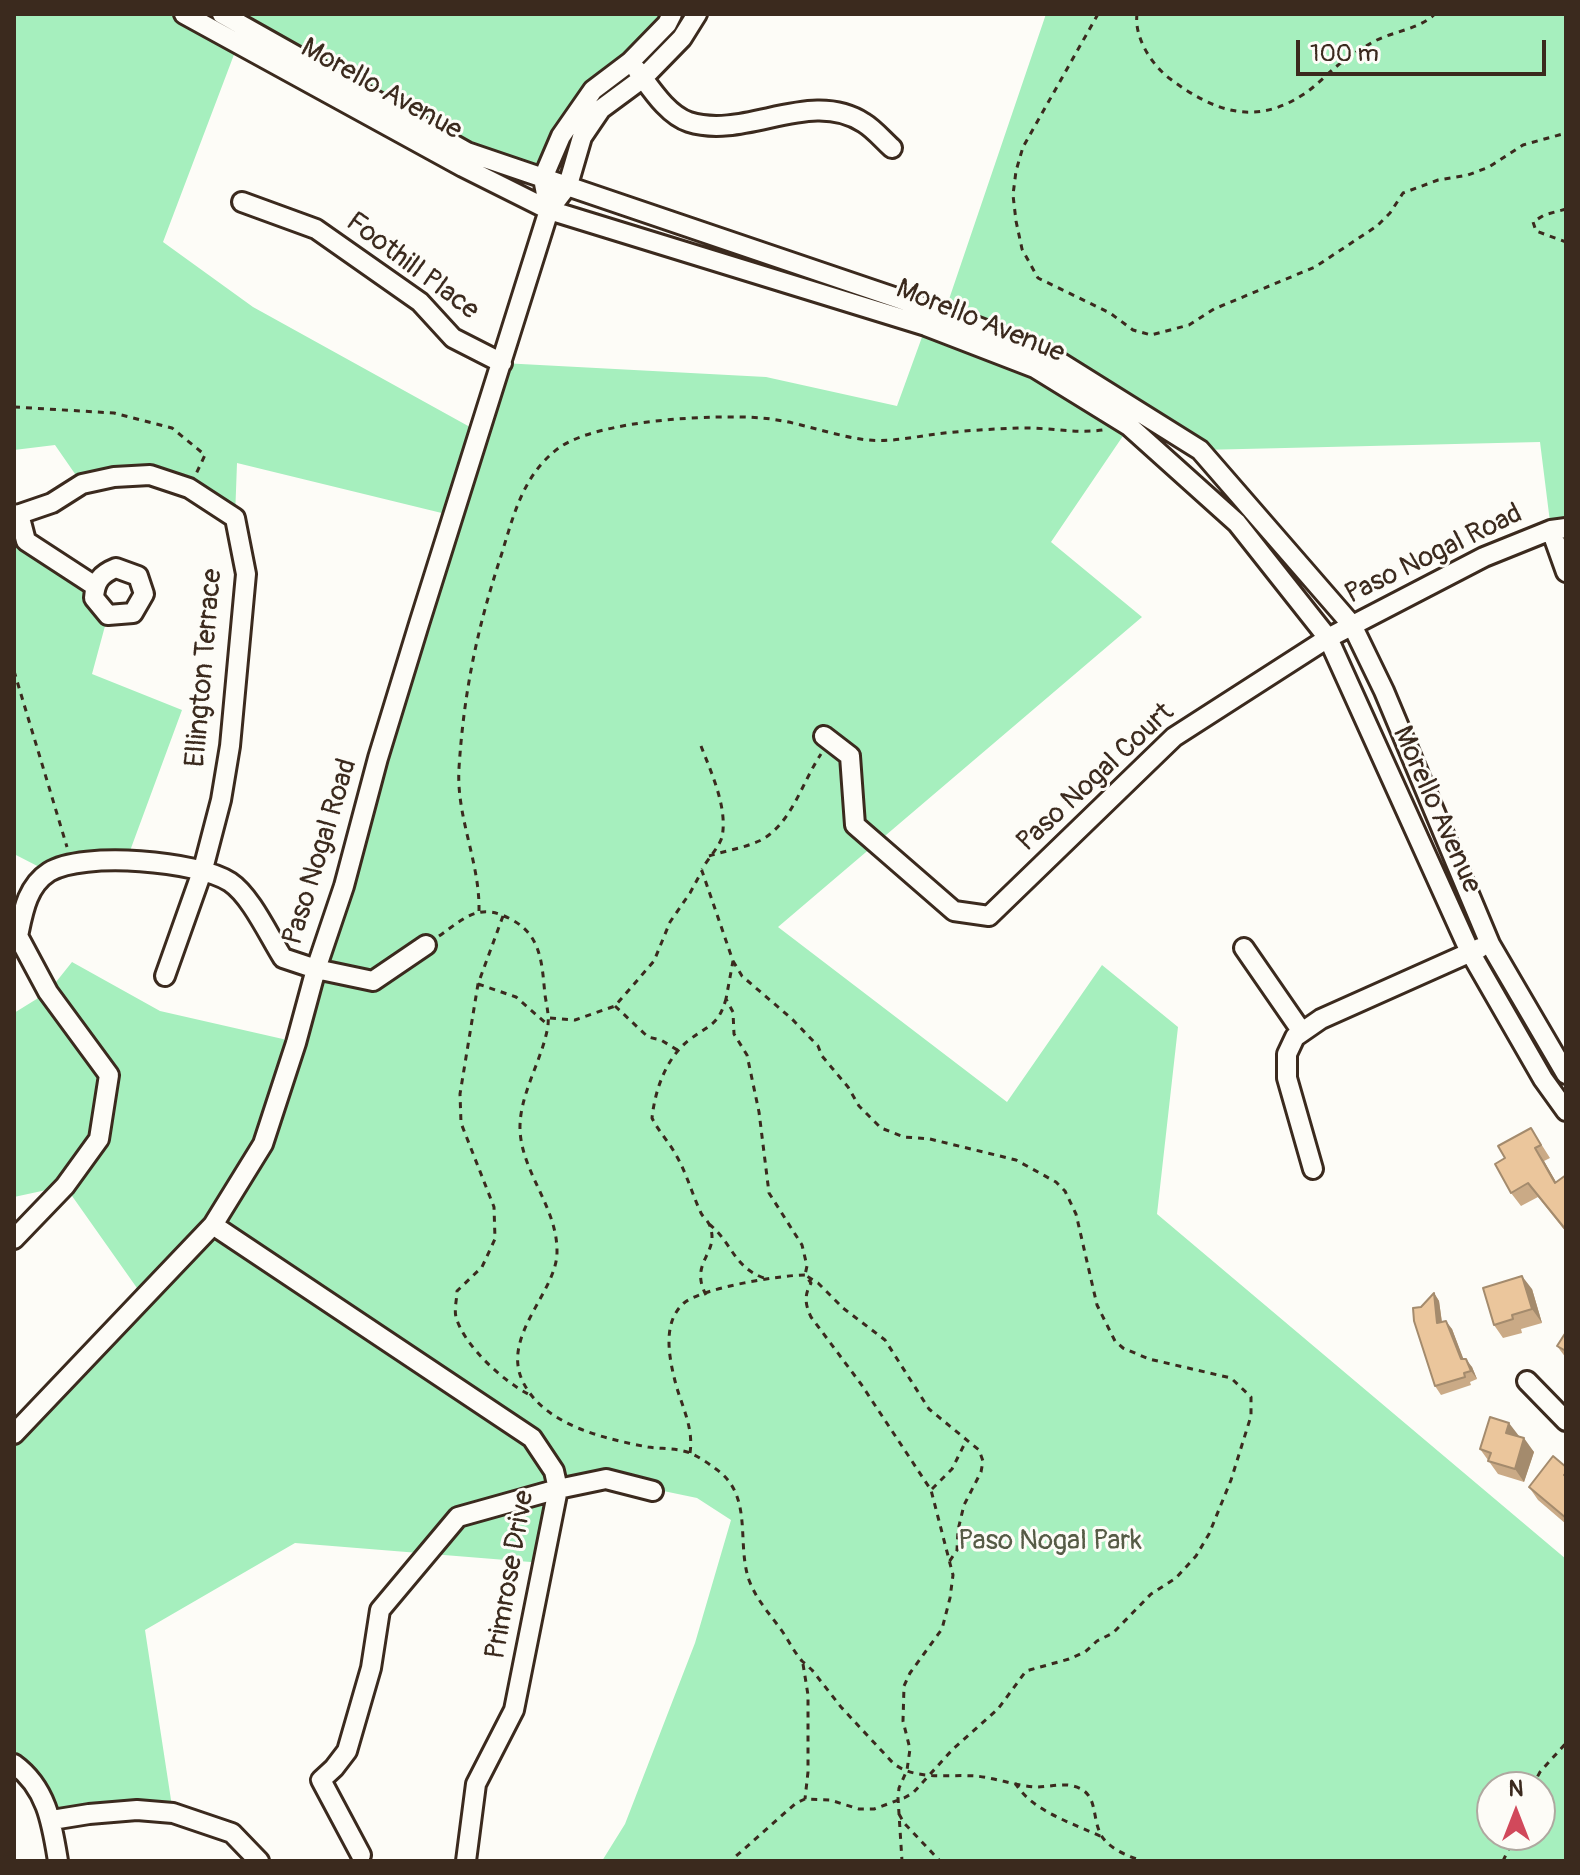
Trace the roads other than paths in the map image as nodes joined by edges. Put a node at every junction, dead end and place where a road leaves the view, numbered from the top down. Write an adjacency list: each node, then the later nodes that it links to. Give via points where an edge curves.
1 (184, 14): 11 (street, Morello Avenue)
2 (222, 14): 8 (street, Morello Avenue, via 467,152)
3 (672, 14): 5 (street)
4 (697, 14): 6 (street, via 682,38)
5 (630, 62): 6 (street); 8 (street, via 593,90 561,136)
6 (643, 78): 7 (street, via 688,122 724,126 812,111 839,113 864,123); 9 (street, via 601,109 582,137)
7 (892, 148)
8 (543, 178): 9 (street, Morello Avenue); 11 (street)
9 (568, 185): 11 (street); 17 (street, Morello Avenue, via 1045,353 1200,450)
10 (242, 202): 12 (street, Foothill Place, via 316,229 420,302 453,338)
11 (549, 210): 12 (street, Paso Nogal Road); 18 (street, Morello Avenue, via 926,326 1035,368 1129,426 1237,523)
12 (502, 363): 25 (street, Paso Nogal Road)
13 (17, 515): 16 (street, via 26,541); 20 (street, Ellington Terrace, via 52,503 82,484 150,475 189,488 235,518 246,574 230,746)
14 (1559, 529): 15 (street); 17 (street, Paso Nogal Road, via 1484,557)
15 (1566, 572)
16 (95, 586)
17 (1352, 625): 18 (street, Paso Nogal Road); 21 (street, Morello Avenue)
18 (1328, 638): 19 (street, Paso Nogal Court, via 1174,737 989,916 954,911 855,825 850,756); 24 (street, Morello Avenue)
19 (827, 738)
20 (203, 869): 25 (street, via 232,883 283,958); 26 (street, Ellington Terrace); 32 (street, via 127,859 74,864 49,872 26,897 18,936 48,992 109,1075 99,1139 65,1186)
21 (1490, 944): 24 (street); 28 (street, Morello Avenue)
22 (426, 945): 25 (street, via 373,981)
23 (1244, 948): 27 (street)
24 (1470, 952): 27 (street); 29 (street, Morello Avenue)
25 (316, 969): 31 (street, Paso Nogal Road, via 263,1144)
26 (165, 976)
27 (1302, 1032): 30 (street, via 1287,1054 1287,1078)
28 (1566, 1074)
29 (1566, 1111)
30 (1313, 1169)
31 (213, 1225): 35 (street, Paso Nogal Road); 36 (street, Primrose Drive, via 532,1438 554,1471)
32 (14, 1239)
33 (1527, 1381): 34 (street)
34 (1566, 1421)
35 (14, 1434)
36 (558, 1489): 37 (street, via 606,1479); 40 (street, via 458,1517 380,1610 371,1668 347,1751 321,1780); 43 (street, Primrose Drive, via 514,1710 476,1784)
37 (653, 1491)
38 (14, 1764): 39 (street, via 46,1801)
39 (52, 1820): 41 (street); 42 (street, via 137,1810 173,1813 232,1833)
40 (361, 1855)
41 (58, 1861)
42 (259, 1861)
43 (466, 1861)

